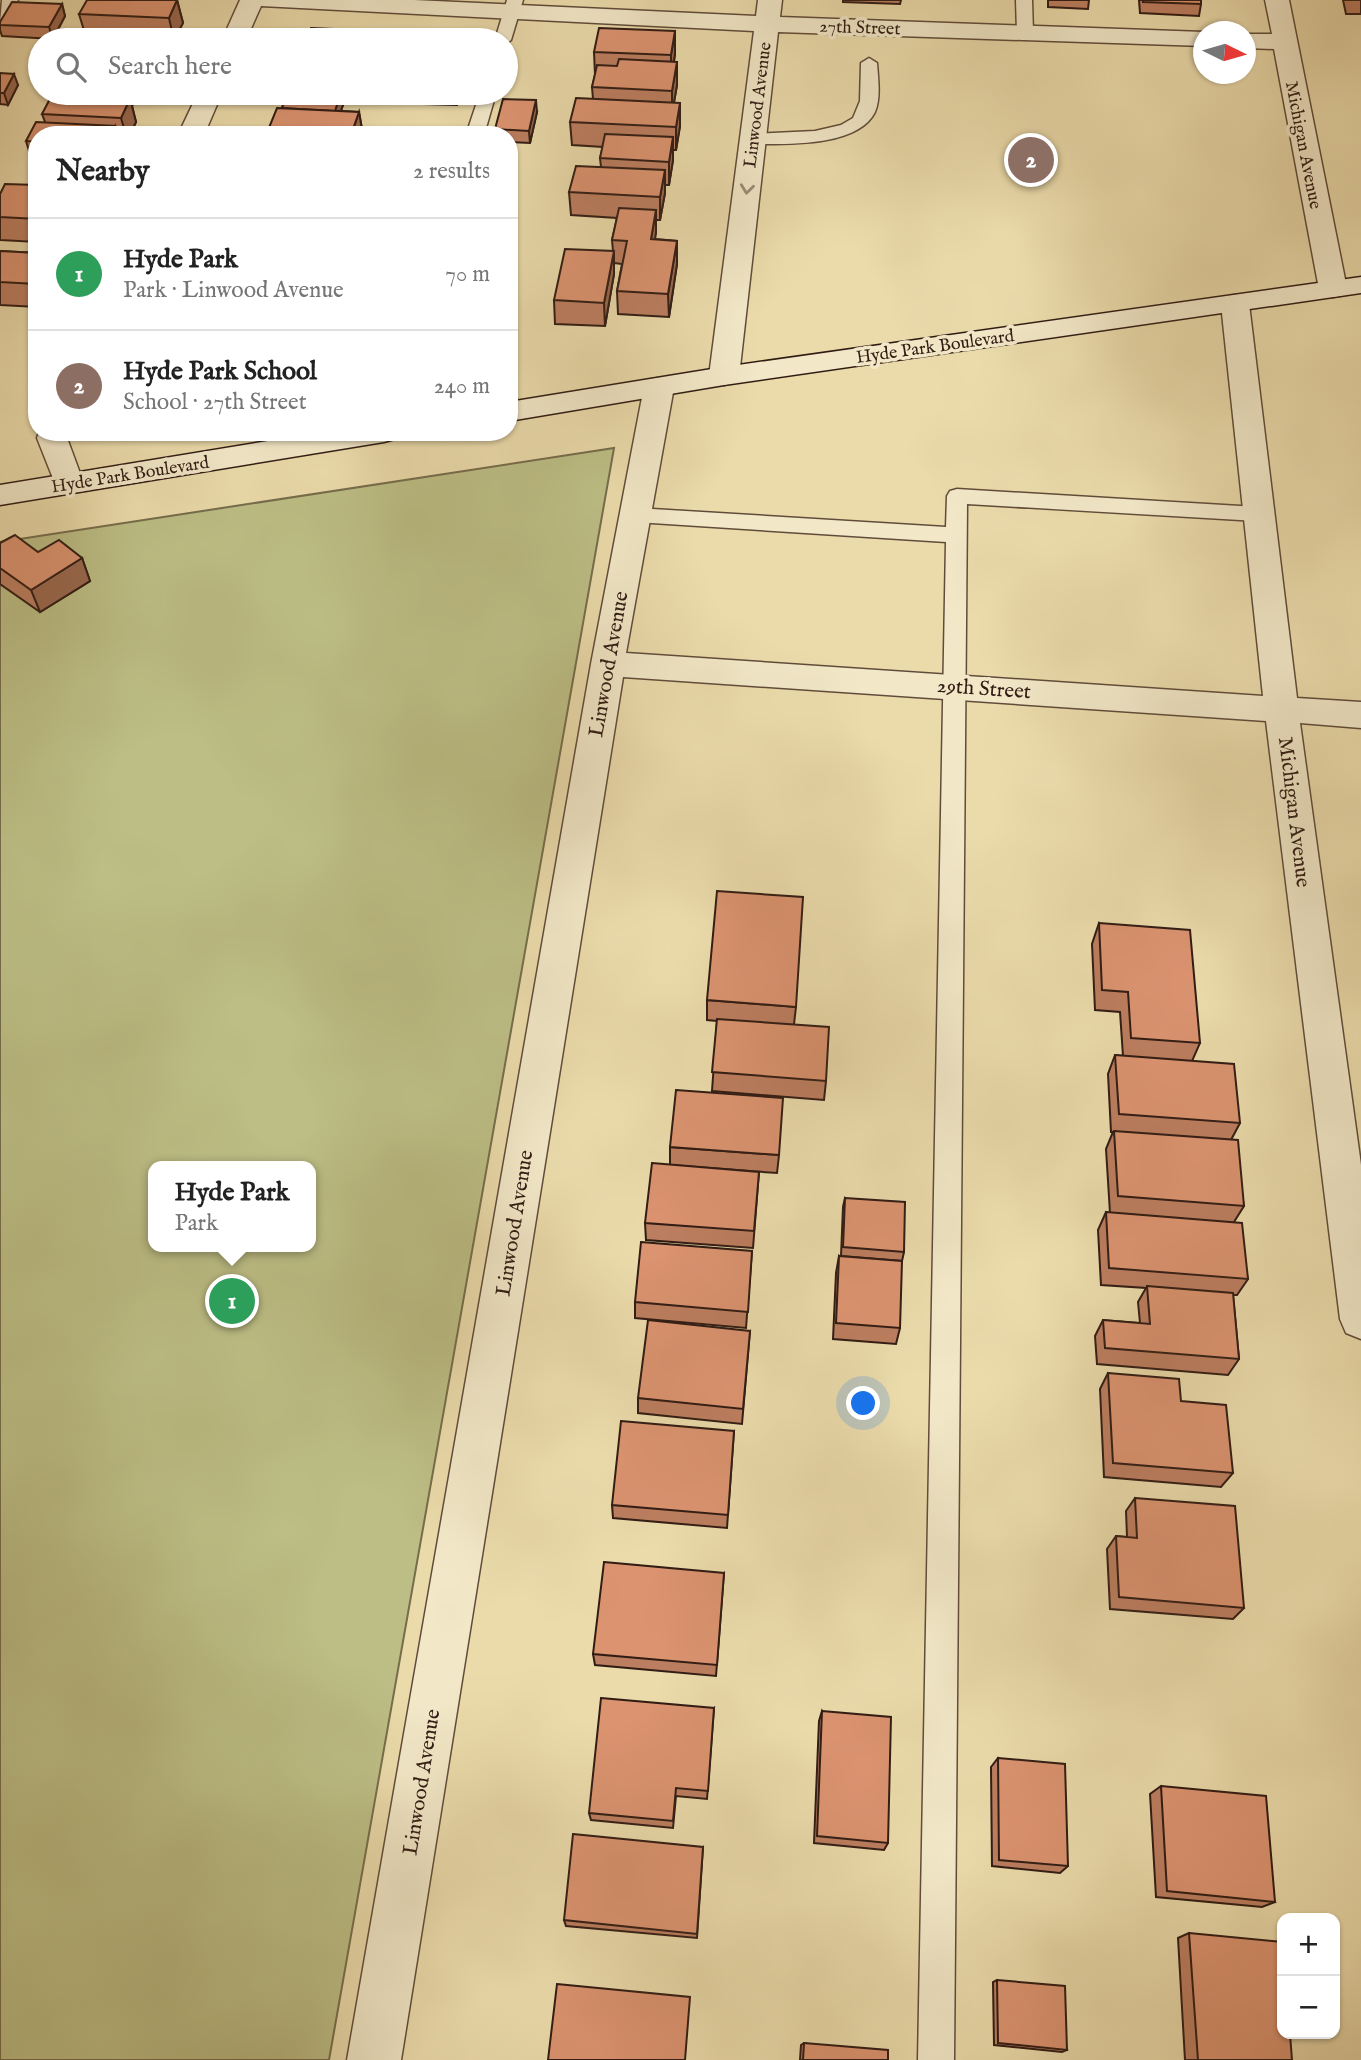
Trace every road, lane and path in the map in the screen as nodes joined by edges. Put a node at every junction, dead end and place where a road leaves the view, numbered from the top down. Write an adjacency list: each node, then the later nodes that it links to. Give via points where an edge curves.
1 (10, 0): 8 (lane)
2 (252, 0): 9 (street)
3 (265, 0): 6 (street, 27th Street)
4 (1024, 0): 11 (lane)
5 (1277, 0): 14 (street, Michigan Avenue)
6 (513, 6): 7 (street, 27th Street); 10 (lane)
7 (768, 12): 11 (street, 27th Street); 20 (street, Linwood Avenue)
8 (0, 18)
9 (239, 28)
10 (507, 28)
11 (1025, 33): 12 (street, 27th Street)
12 (1193, 39)
13 (1256, 41): 14 (street)
14 (1284, 42): 22 (street, Michigan Avenue)
15 (869, 63): 20 (lane, via 866,112 860,121 843,130 804,138)
16 (205, 105): 18 (street)
17 (484, 105): 19 (lane)
18 (195, 126)
19 (478, 126)
20 (753, 139): 24 (street, Linwood Avenue, one-way to 24)
21 (1361, 285): 22 (street, Hyde Park Boulevard)
22 (1333, 289): 23 (street, Hyde Park Boulevard)
23 (1235, 304): 24 (street, Hyde Park Boulevard); 32 (street, Michigan Avenue)
24 (724, 376): 25 (street, Hyde Park Boulevard)
25 (659, 387): 26 (street, Hyde Park Boulevard); 31 (street, Linwood Avenue)
26 (518, 410)
27 (53, 441): 29 (street)
28 (329, 441): 29 (street, Hyde Park Boulevard)
29 (69, 484): 30 (street, Hyde Park Boulevard)
30 (0, 495)
31 (636, 514): 33 (lane); 34 (street, Linwood Avenue)
32 (1257, 514): 33 (lane, via 957,496); 36 (street, Michigan Avenue)
33 (956, 535): 35 (lane)
34 (608, 664): 35 (street, 29th Street); 39 (street, Linwood Avenue)
35 (954, 685): 36 (street, 29th Street); 40 (lane)
36 (1281, 709): 37 (street, 29th Street); 38 (street, Michigan Avenue)
37 (1361, 715)
38 (1361, 1319)
39 (374, 2060)
40 (936, 2060)

